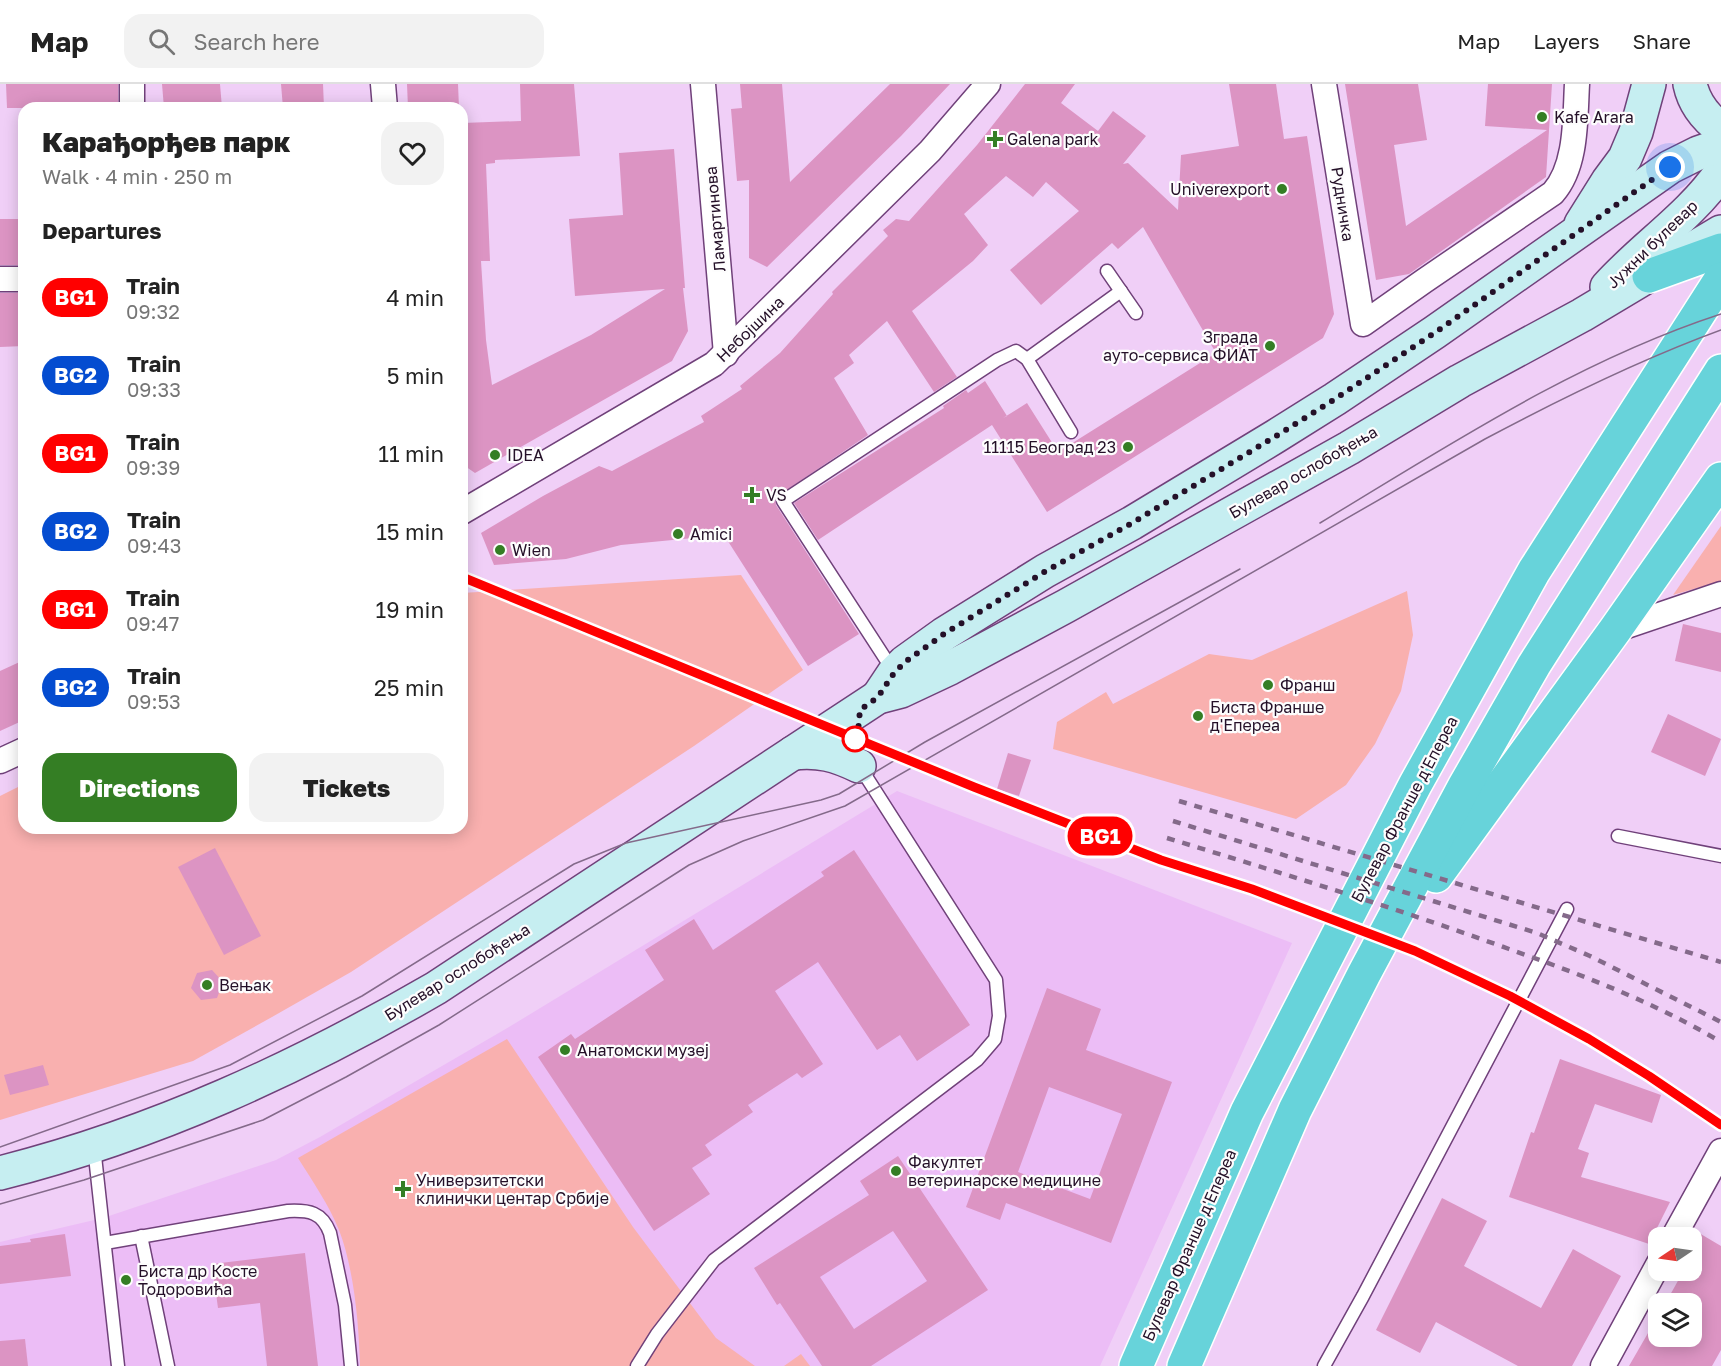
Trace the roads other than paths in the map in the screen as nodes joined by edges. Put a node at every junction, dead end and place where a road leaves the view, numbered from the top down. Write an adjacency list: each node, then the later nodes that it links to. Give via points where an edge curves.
1 (132, 84): 9 (street)
2 (383, 84): 10 (street)
3 (703, 84): 25 (street, Ламартинова)
4 (988, 84): 25 (street, Небојшина, via 930,151)
5 (1324, 84): 6 (street, Рудничка, via 1363,324 1553,193 1570,162)
6 (1577, 84)
7 (1649, 84): 15 (main road, via 1625,158)
8 (1690, 84): 11 (main road, via 1698,105)
9 (132, 102)
10 (384, 102)
11 (1721, 129)
12 (1721, 145): 15 (main road, Булевар ослобођења, via 1670,167)
13 (1721, 172): 24 (main road, Јужни булевар, via 1688,212 1624,268)
14 (1721, 232): 18 (main road, Булевар ослобођења)
15 (1574, 236): 33 (main road, Булевар ослобођења, via 1335,399 944,634 905,662)
16 (1721, 250): 18 (highway)
17 (1107, 271): 22 (lane)
18 (1648, 276): 24 (main road, Булевар ослобођења)
19 (0, 279): 20 (street)
20 (18, 279)
21 (1721, 279): 53 (highway, Булевар Франше д'Епереа, via 1534,571 1415,785 1247,1112)
22 (1121, 291): 23 (lane); 26 (lane)
23 (1136, 313)
24 (1582, 315): 33 (main road, Булевар ослобођења, via 1066,606 900,691)
25 (726, 354): 30 (street, Небојшина, via 687,381)
26 (1027, 359): 28 (lane); 33 (lane, via 1016,351 997,360 783,501)
27 (1721, 371): 41 (highway, via 1534,665)
28 (1071, 432)
29 (1721, 479): 32 (highway)
30 (468, 509)
31 (1721, 594): 32 (street)
32 (1615, 630): 41 (highway)
33 (877, 693): 35 (main road, Булевар ослобођења); 37 (main road, via 857,743)
34 (18, 753): 36 (street)
35 (793, 753): 37 (main road, via 823,753); 42 (main road, Булевар ослобођења, via 436,988 366,1029 172,1119)
36 (0, 761)
37 (859, 766): 52 (lane, via 996,980 999,1016 995,1039 977,1060 714,1260)
38 (1618, 836): 39 (lane)
39 (1721, 856)
40 (1567, 909): 55 (lane)
41 (1364, 974): 54 (highway, via 1295,1110)
42 (94, 1146): 44 (main road, Булевар ослобођења); 47 (lane)
43 (1721, 1150): 45 (street)
44 (0, 1173)
45 (1679, 1227)
46 (141, 1236): 47 (lane); 50 (lane); 51 (lane, via 288,1211 318,1214 330,1233 345,1305)
47 (105, 1242): 49 (lane)
48 (1649, 1281): 56 (street)
49 (118, 1366)
50 (168, 1366)
51 (351, 1366)
52 (637, 1366)
53 (1136, 1366)
54 (1184, 1366)
55 (1324, 1366)
56 (1603, 1366)

